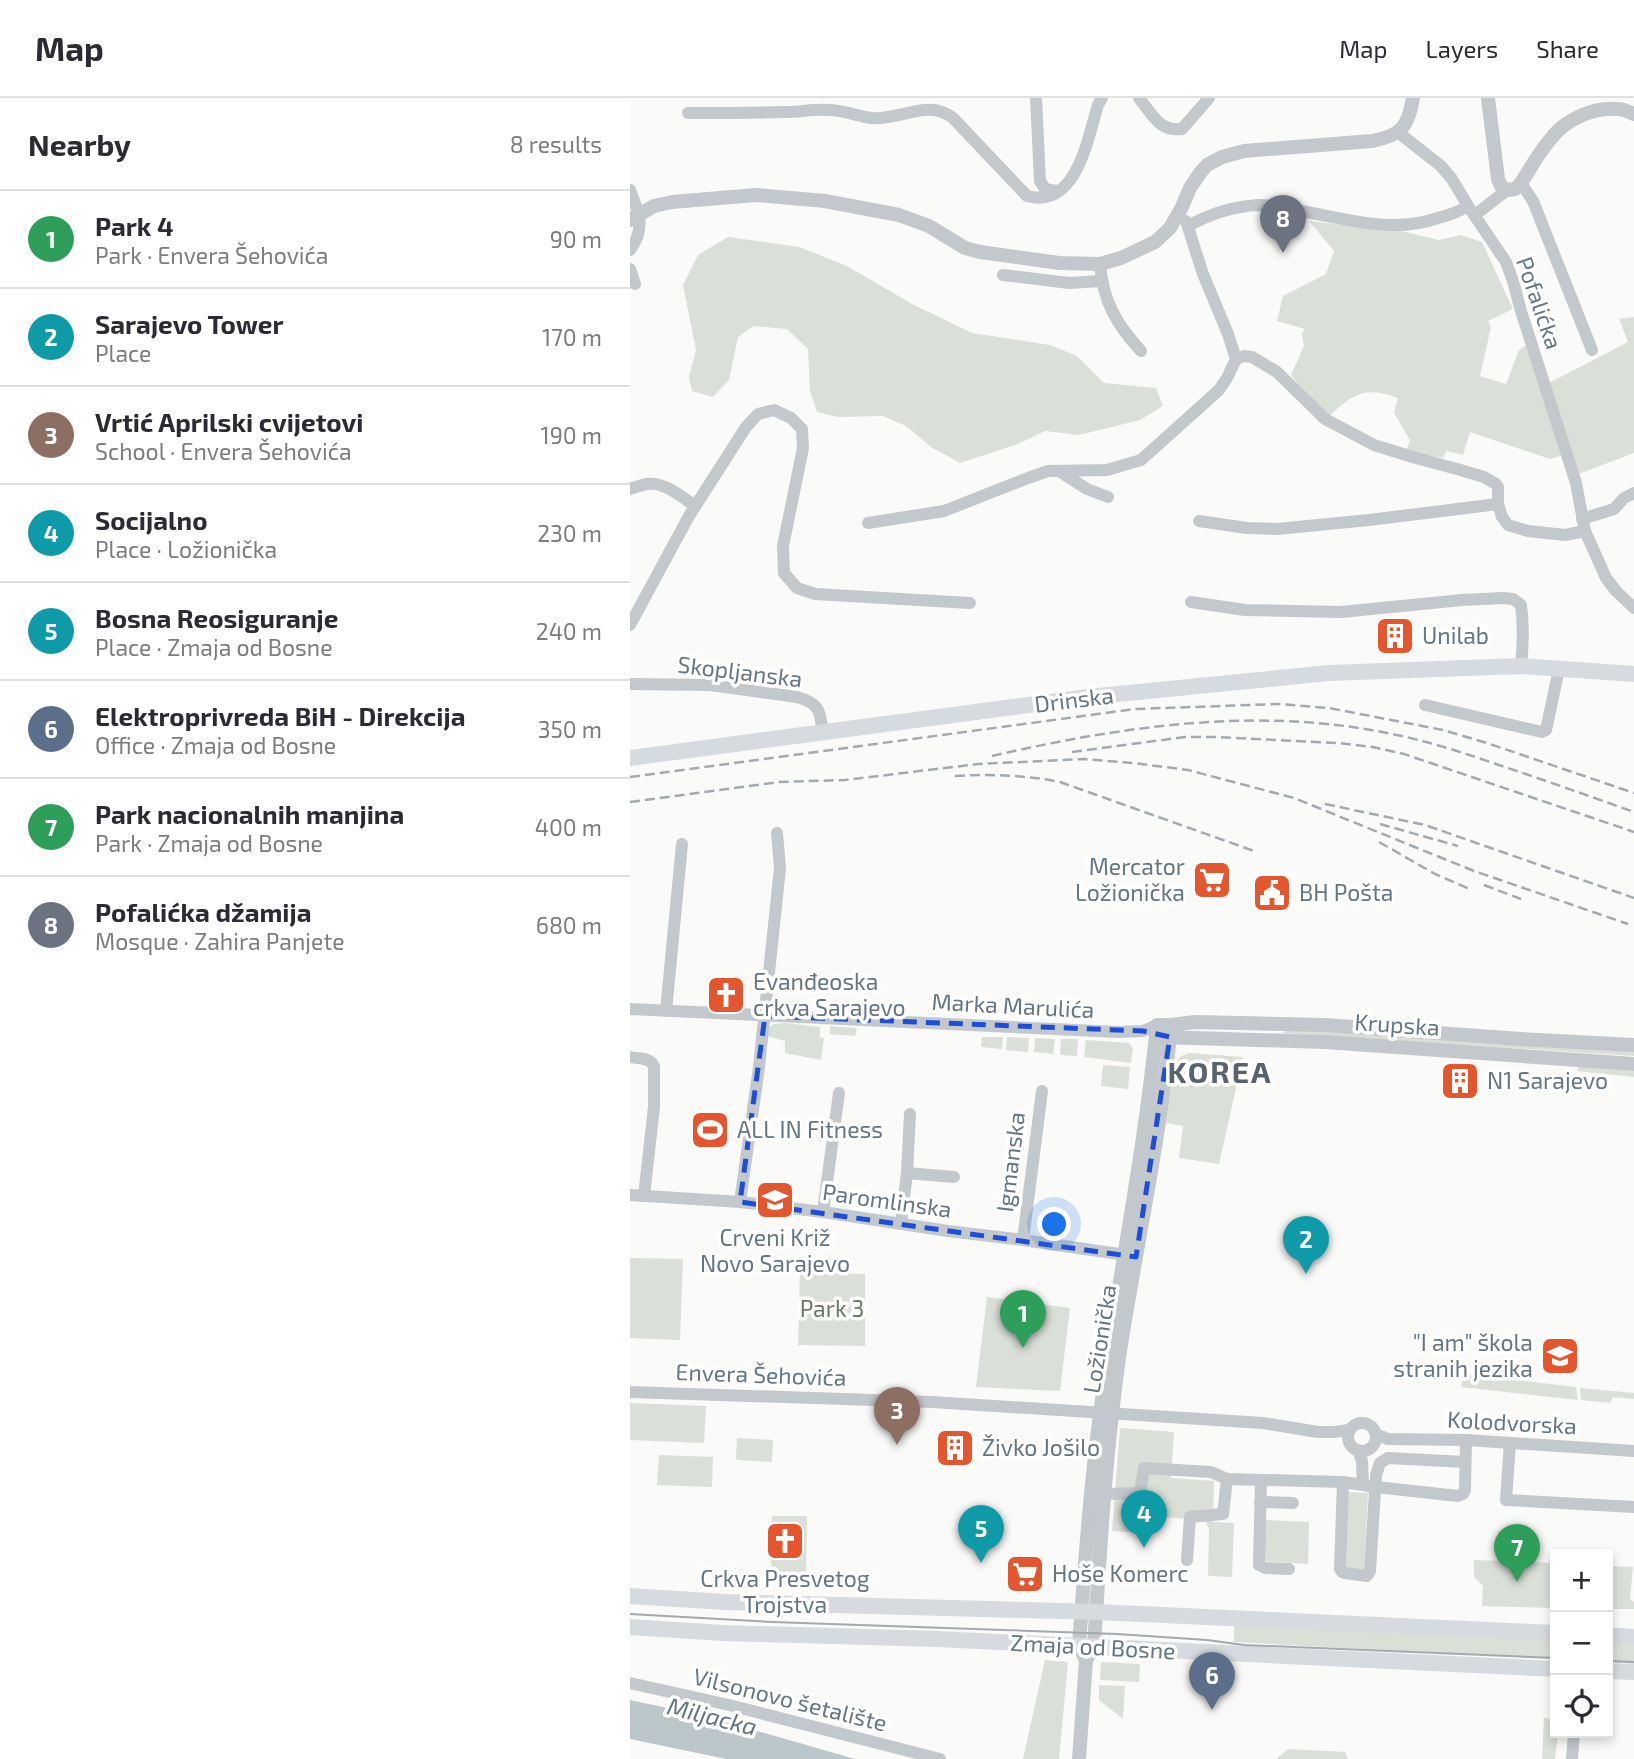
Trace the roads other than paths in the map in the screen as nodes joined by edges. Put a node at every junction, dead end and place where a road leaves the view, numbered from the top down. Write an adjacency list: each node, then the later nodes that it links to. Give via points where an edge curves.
1 (1036, 98): 13 (street, via 1040,181 1045,189)
2 (1102, 98): 13 (street, via 1079,165 1064,189)
3 (1139, 98): 4 (street, via 1163,127 1173,130 1182,129)
4 (1209, 98)
5 (1413, 98): 9 (street)
6 (1488, 98): 12 (street, via 1498,179)
7 (688, 113): 13 (street, via 828,110 884,118 939,108 1027,196 1046,198)
8 (1634, 114): 10 (street, via 1619,109 1596,111 1566,123)
9 (1399, 133): 14 (street, via 1373,141 1244,151 1222,157 1200,173); 15 (street, Pofalićka, via 1441,166)
10 (1521, 183): 12 (street); 24 (street, via 1533,201)
11 (630, 190): 16 (street)
12 (1507, 190): 15 (street)
13 (1057, 191)
14 (1181, 209): 17 (street); 19 (street, via 1155,242)
15 (1471, 210): 17 (street, via 1417,225 1386,226 1259,205 1206,216); 35 (street, Pofalićka, via 1506,262 1513,281 1576,483)
16 (635, 217): 18 (street, via 640,228); 19 (street, via 654,206 707,198 756,195 825,201 899,215 980,252)
17 (1188, 226): 26 (street)
18 (630, 250)
19 (1100, 264): 22 (street)
20 (630, 269): 23 (street)
21 (1003, 275): 22 (street, via 1069,283)
22 (1101, 281): 25 (street, via 1110,309)
23 (635, 284)
24 (1592, 350)
25 (1141, 351)
26 (1236, 359): 27 (street, via 1219,390 1141,460 1107,470); 31 (street, via 1252,356 1277,372 1325,419 1374,445 1484,477 1498,487)
27 (1058, 471): 30 (street); 34 (street, via 944,511)
28 (630, 489): 32 (street, via 657,484)
29 (1634, 494): 35 (street)
30 (1108, 497)
31 (1498, 504): 33 (street, via 1277,529); 35 (street, via 1508,525 1528,531 1565,536)
32 (695, 506): 36 (street, via 746,427 758,414 774,411 802,429 803,448 783,547 784,573 797,588 832,596); 39 (street)
33 (1199, 521)
34 (868, 523)
35 (1584, 525): 38 (street, Pofalićka, via 1606,578)
36 (970, 603)
37 (1191, 603): 40 (street, via 1245,610 1341,612 1513,599 1521,605 1523,619)
38 (1634, 608)
39 (630, 625)
40 (1521, 667): 41 (main road, Drinska); 45 (main road, Drinska, via 1329,673 1088,697)
41 (1559, 668): 42 (main road, Drinska); 44 (street, via 1542,732)
42 (1634, 674)
43 (630, 684): 45 (street, Skopljanska, via 710,685 797,697 817,707)
44 (1424, 705)
45 (822, 731): 46 (main road, Drinska)
46 (630, 758)
47 (777, 833): 51 (street, via 780,868)
48 (682, 844): 50 (street)
49 (630, 1009): 50 (street, Marka Marulića)
50 (666, 1011): 51 (street, Marka Marulića)
51 (765, 1016): 52 (street, Marka Marulića); 63 (street)
52 (1159, 1031): 53 (street, Krupska, via 1195,1022 1325,1025); 55 (street, Krupska); 67 (street, Ložionička)
53 (1634, 1045)
54 (630, 1058): 62 (street, via 649,1060 654,1067)
55 (1634, 1064)
56 (1042, 1091): 66 (street, Igmanska)
57 (839, 1093): 64 (street)
58 (910, 1114): 59 (street)
59 (907, 1172): 60 (street); 65 (street)
60 (954, 1177)
61 (630, 1195): 62 (street, Paromlinska)
62 (644, 1196): 63 (street, Paromlinska)
63 (740, 1202): 64 (street, Paromlinska)
64 (823, 1212): 65 (street, Paromlinska)
65 (901, 1223): 66 (street, Paromlinska)
66 (1023, 1240): 67 (street, Paromlinska)
67 (1130, 1256): 69 (street, Ložionička)
68 (630, 1392): 69 (street, Envera Šehovića)
69 (1106, 1413): 70 (street, via 1263,1423); 80 (street, Ložionička); 87 (street, Ložionička)
70 (1348, 1435): 73 (street, via 1350,1446); 73 (street, via 1355,1424 1372,1426)
71 (1466, 1440): 72 (street, Kolodvorska); 73 (street, Kolodvorska); 75 (street)
72 (1510, 1443): 74 (street, Kolodvorska); 83 (street, via 1506,1500)
73 (1370, 1447): 79 (street)
74 (1634, 1451)
75 (1465, 1462): 79 (street, via 1388,1458); 79 (street, via 1465,1490 1458,1496)
76 (1227, 1479): 77 (street); 80 (street, via 1211,1472 1144,1468 1140,1493); 84 (street, via 1223,1514 1190,1517)
77 (1261, 1480): 78 (street); 81 (street)
78 (1343, 1482): 79 (street); 79 (street, via 1340,1569 1367,1576)
79 (1369, 1486)
80 (1106, 1494): 87 (street, Ložionička)
81 (1260, 1502): 82 (street); 85 (street, via 1259,1565)
82 (1293, 1503)
83 (1634, 1507)
84 (1187, 1560)
85 (1289, 1569)
86 (630, 1596): 87 (main road, Zmaja od Bosne)
87 (1089, 1612): 89 (main road, Zmaja od Bosne); 92 (street, Ložionička)
88 (630, 1627): 92 (main road, Zmaja od Bosne, via 938,1639)
89 (1550, 1633)
90 (1613, 1636): 91 (main road)
91 (1634, 1637)
92 (1086, 1651): 93 (main road, Zmaja od Bosne); 99 (street, Ložionička)
93 (1550, 1669)
94 (1613, 1671): 95 (main road)
95 (1634, 1672)
96 (630, 1683): 98 (street, Vilsonovo šetalište)
97 (1574, 1738): 100 (street)
98 (940, 1759)
99 (1079, 1759)
100 (1572, 1759)

